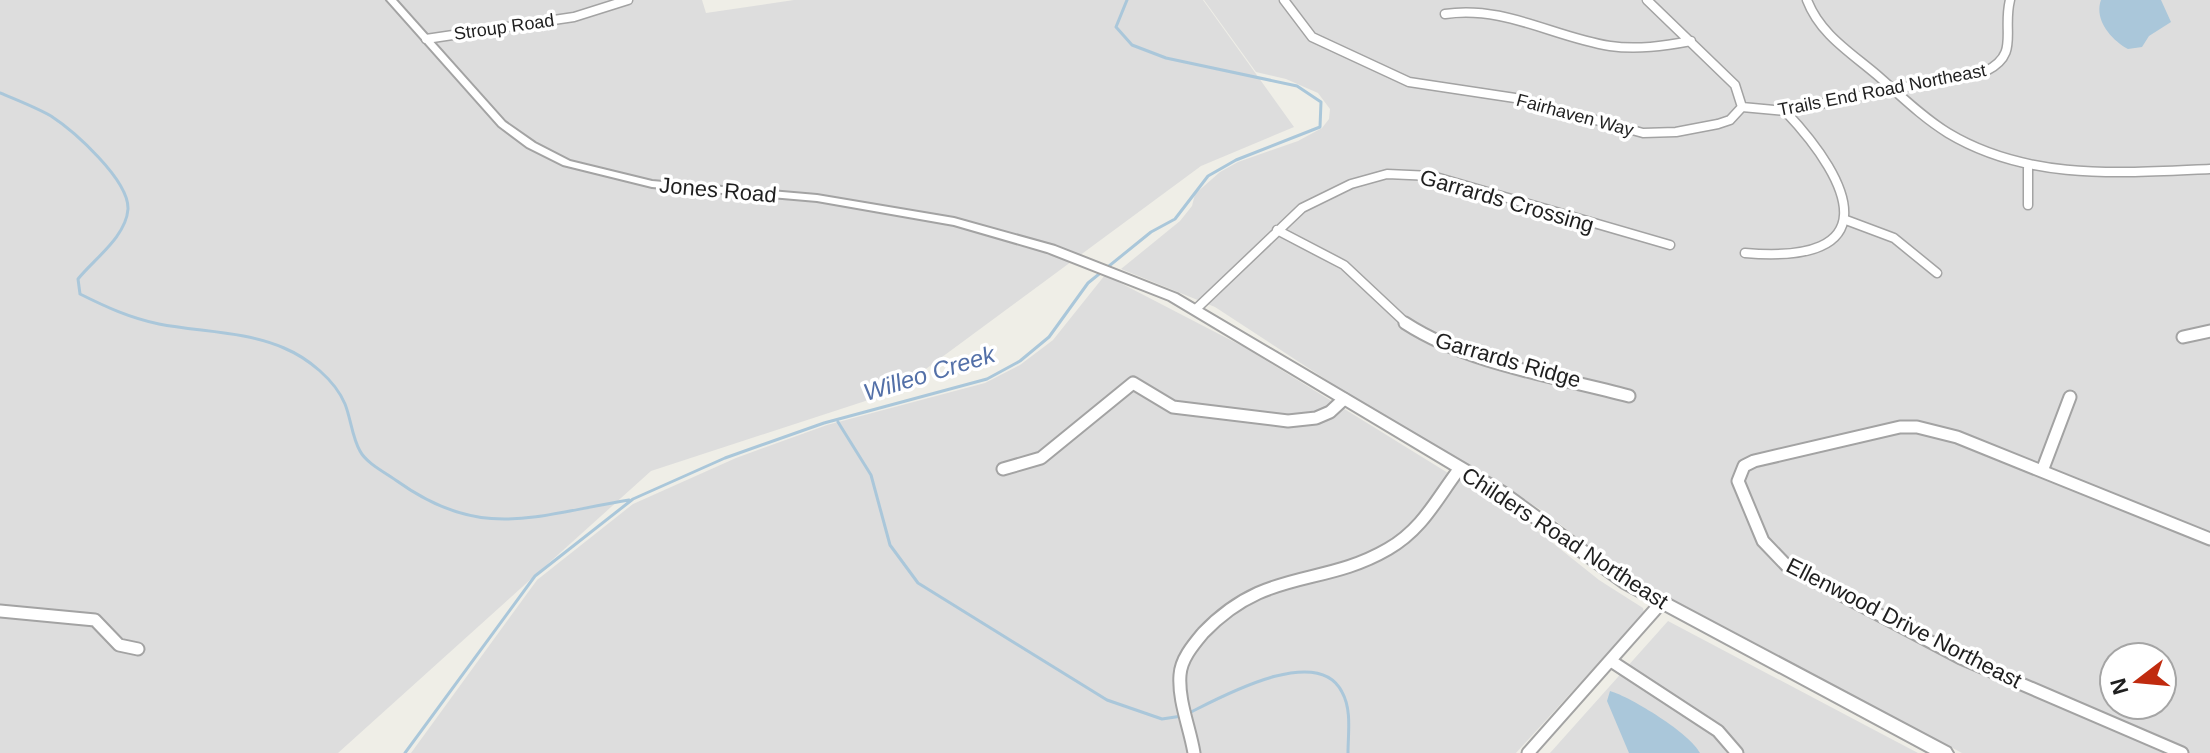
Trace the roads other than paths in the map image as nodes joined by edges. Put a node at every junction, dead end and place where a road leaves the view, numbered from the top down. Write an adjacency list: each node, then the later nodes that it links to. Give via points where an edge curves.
1 (391, 0): 8 (street, Jones Road)
2 (628, 0): 8 (street, Stroup Road, via 574,17)
3 (1284, 0): 11 (street, Fairhaven Way, via 1312,37 1409,82 1515,98 1643,133 1718,124)
4 (1647, 0): 9 (street)
5 (1807, 0): 10 (street, via 1822,27)
6 (2010, 0): 10 (street, Trails End Road Northeast, via 2005,21 2009,51 2002,63)
7 (1445, 14): 9 (street, via 1455,7 1493,4 1609,46 1643,48)
8 (426, 39): 20 (street, Jones Road, via 502,124 567,163 652,184 892,209 1003,234)
9 (1691, 41): 11 (street, via 1735,85)
10 (1894, 90): 12 (street, Trails End Road Northeast); 13 (street, via 1953,136)
11 (1742, 107): 12 (street, Trails End Road Northeast)
12 (1785, 111): 16 (street, via 1806,133 1841,189)
13 (2028, 167): 14 (street, via 2073,173); 15 (street)
14 (2210, 169)
15 (2028, 205)
16 (1846, 220): 19 (street, via 1834,238 1811,250); 21 (street, via 1894,238)
17 (1277, 230): 18 (street, Garrards Crossing, via 1302,208 1351,184 1387,174 1415,174); 22 (street, Garrards Crossing); 25 (street, Garrards Ridge, via 1344,265 1401,320 1430,339)
18 (1670, 245)
19 (1745, 253)
20 (1106, 269): 22 (street, Childers Road Northeast)
21 (1937, 273)
22 (1196, 309): 27 (street, Childers Road Northeast)
23 (2210, 331): 24 (street)
24 (2183, 337)
25 (1629, 396)
26 (2070, 397): 30 (street)
27 (1344, 399): 28 (street, Childers Road Northeast); 29 (street, via 1316,418 1288,421 1173,407 1133,383 1041,458)
28 (1460, 468): 32 (street, Childers Road Northeast); 36 (street, via 1427,516 1399,541 1348,564 1273,582 1214,621 1183,664 1183,702)
29 (1003, 469)
30 (2042, 471): 31 (street, Ellenwood Drive Northeast); 40 (street, Ellenwood Drive Northeast, via 1938,431 1900,427 1754,461 1744,466 1738,481 1763,541 1787,566 1961,658)
31 (2210, 539)
32 (1661, 603): 35 (street); 39 (street, Childers Road Northeast)
33 (0, 611): 34 (street, via 95,620 119,645)
34 (138, 649)
35 (1611, 661): 37 (street); 38 (street, via 1718,731)
36 (1194, 751)
37 (1528, 753)
38 (1737, 753)
39 (1945, 753)
40 (2182, 753)

